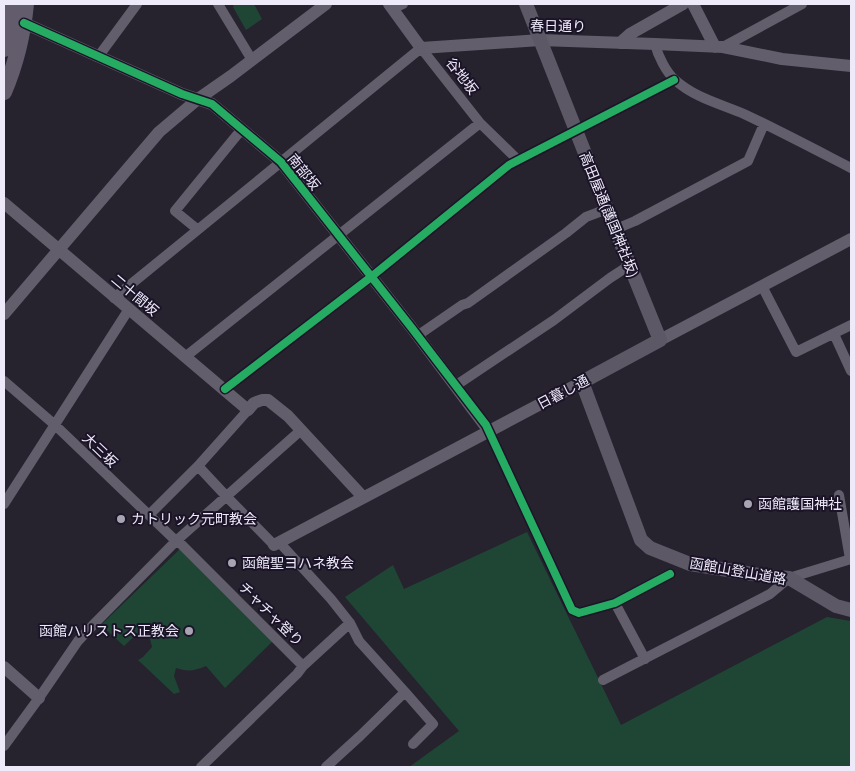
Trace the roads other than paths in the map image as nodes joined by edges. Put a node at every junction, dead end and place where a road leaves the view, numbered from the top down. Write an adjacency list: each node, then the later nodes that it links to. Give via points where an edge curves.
1 (12, 4): 16 (highway)
2 (26, 4): 11 (highway)
3 (138, 4): 18 (street)
4 (218, 4): 19 (street)
5 (326, 4): 19 (street)
6 (526, 4): 12 (main road, 高田屋通(護国神社坂))
7 (683, 4): 13 (street)
8 (693, 4): 15 (street)
9 (802, 4): 15 (street)
10 (395, 5): 17 (street, 谷地坂)
11 (24, 23): 18 (street, 南部坂); 22 (highway, via 17,59)
12 (540, 40): 13 (street, 春日通り); 17 (street, 春日通り); 27 (main road, 高田屋通(護国神社坂))
13 (620, 43): 14 (street, 春日通り)
14 (655, 44): 15 (street, 春日通り); 21 (street, via 659,57)
15 (719, 47): 20 (street, 春日通り, via 782,59)
16 (4, 48)
17 (421, 48): 24 (street, 谷地坂); 29 (street)
18 (98, 57): 23 (street, 南部坂)
19 (252, 60): 23 (street)
20 (851, 66)
21 (674, 80): 25 (street, via 704,99); 27 (street)
22 (4, 92)
23 (198, 100): 26 (street, 南部坂, via 212,104); 37 (street, via 159,132)
24 (480, 123): 28 (street, 谷地坂); 35 (street)
25 (764, 124): 30 (street); 34 (street, via 748,161)
26 (243, 130): 29 (street, 南部坂); 33 (street, via 175,211)
27 (577, 131): 28 (street); 32 (main road, 高田屋通(護国神社坂))
28 (518, 160): 39 (street)
29 (280, 162): 33 (street); 35 (street, 南部坂)
30 (851, 168)
31 (4, 203): 37 (street, 二十間坂)
32 (607, 209): 34 (main road, 高田屋通(護国神社坂)); 46 (street, via 586,217 510,274)
33 (197, 229): 41 (street)
34 (616, 230): 38 (main road, 高田屋通(護国神社坂))
35 (339, 236): 39 (street, 南部坂); 48 (street)
36 (851, 239): 40 (street, 日暮し通)
37 (59, 250): 41 (street, 二十間坂); 43 (street)
38 (630, 266): 47 (main road, 高田屋通(護国神社坂)); 52 (street)
39 (371, 278): 46 (street, 南部坂); 53 (street)
40 (762, 286): 45 (street, via 796,352); 47 (street, 日暮し通)
41 (114, 298): 42 (street, 二十間坂)
42 (129, 310): 48 (street, 二十間坂); 55 (street)
43 (4, 314)
44 (851, 325): 45 (street)
45 (834, 334): 49 (street)
46 (417, 336): 52 (street, 南部坂)
47 (660, 340): 51 (main road, 日暮し通)
48 (185, 357): 53 (street, 二十間坂)
49 (851, 371)
50 (4, 381): 55 (street, 大三坂)
51 (582, 382): 57 (street, 日暮し通); 68 (main road, 函館山登山道路, via 641,540 650,548 690,564)
52 (455, 386): 57 (street, 南部坂)
53 (225, 389): 54 (street, 二十間坂)
54 (248, 410): 56 (street, via 254,403 268,400); 58 (street)
55 (55, 425): 62 (street); 63 (street, 大三坂)
56 (300, 431): 60 (street); 61 (street)
57 (489, 431): 61 (street, 日暮し通); 69 (street, via 572,610 579,612)
58 (198, 466): 60 (street); 63 (street)
59 (839, 495): 66 (street)
60 (226, 496): 64 (street); 65 (street)
61 (363, 497): 65 (street, 日暮し通)
62 (4, 504)
63 (149, 515): 64 (street, 大三坂)
64 (176, 541): 73 (street, チャチャ登り); 77 (street, via 78,641)
65 (277, 543): 71 (street)
66 (851, 559): 68 (street)
67 (670, 574): 69 (street)
68 (789, 578): 70 (main road, 函館山登山道路, via 836,606); 72 (street, via 770,594)
69 (615, 603): 72 (street)
70 (851, 610)
71 (350, 622): 73 (street); 76 (street, via 359,641)
72 (645, 659): 75 (street)
73 (303, 666): 80 (street)
74 (4, 667): 77 (street)
75 (603, 680)
76 (405, 692): 78 (street, via 434,724); 81 (street)
77 (39, 698): 79 (street)
78 (413, 744)
79 (4, 746)
80 (201, 767)
81 (326, 767)

